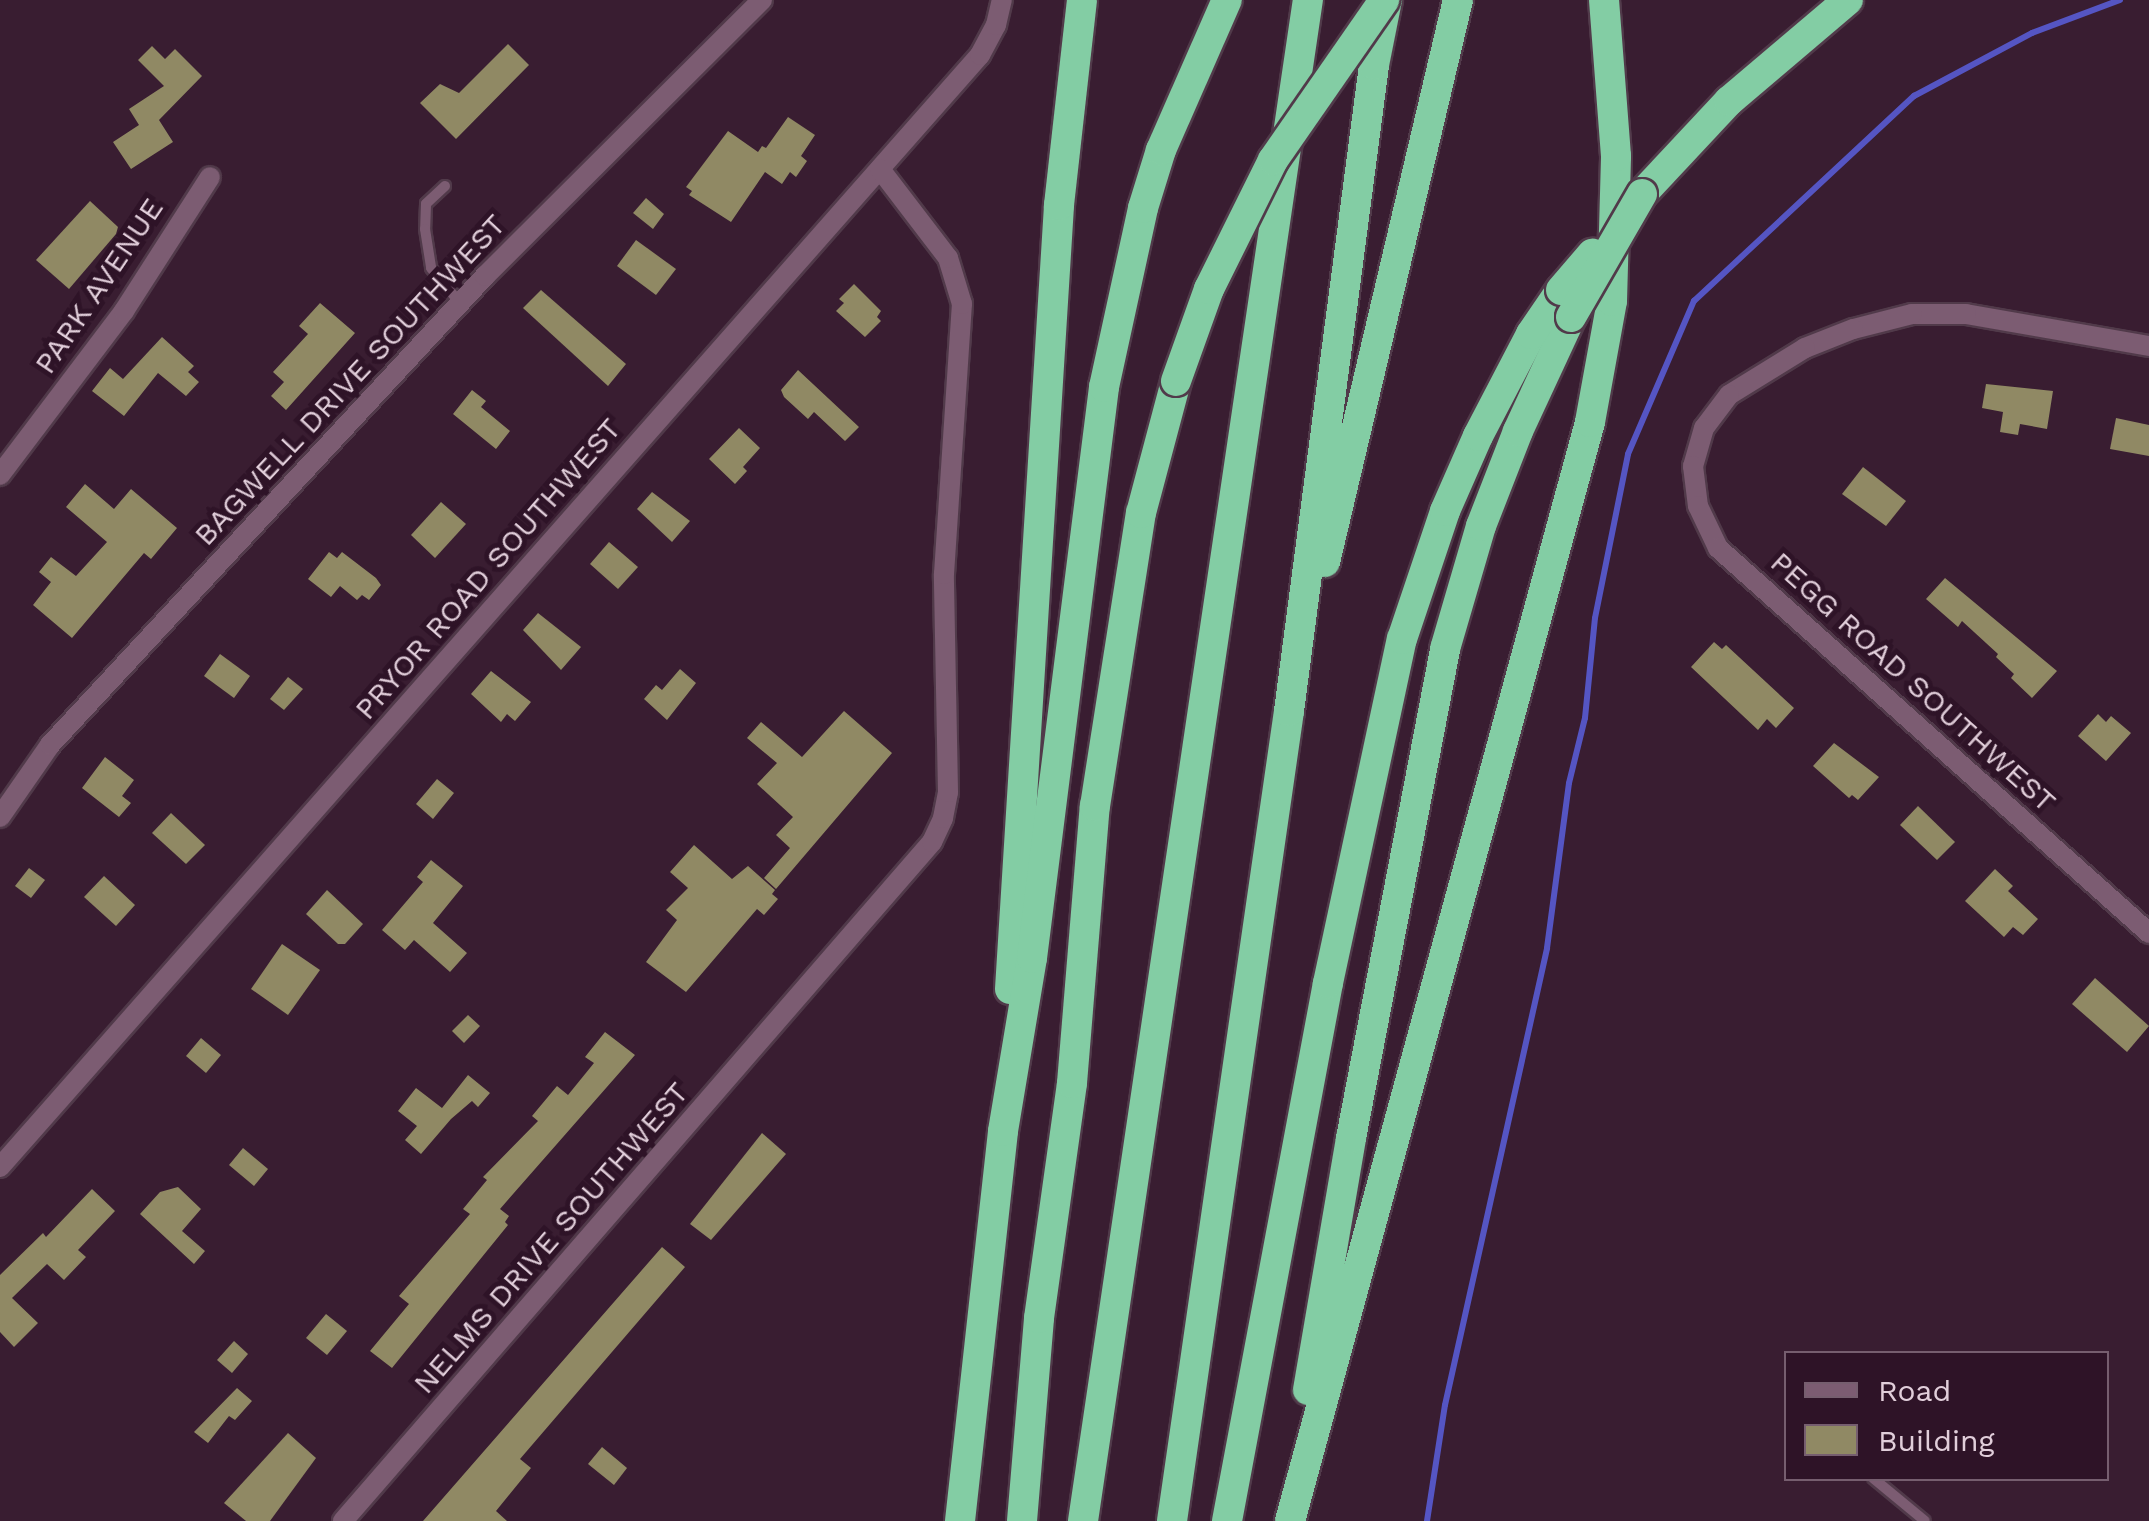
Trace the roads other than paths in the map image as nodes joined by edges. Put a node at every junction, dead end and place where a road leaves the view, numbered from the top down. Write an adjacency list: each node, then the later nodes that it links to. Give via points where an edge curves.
1 (762, 0): 13 (street, BAGWELL DRIVE SOUTHWEST)
2 (1002, 0): 10 (street, PRYOR ROAD SOUTHWEST, via 980,55)
3 (1085, 0): 20 (highway, via 1069,98 1021,765)
4 (1227, 0): 20 (highway, via 1157,164 1104,387 1032,958)
5 (1308, 0): 26 (highway)
6 (1386, 0): 17 (highway); 25 (highway, bridge, via 1273,160 1210,289 1176,381 1141,513 1095,806 1072,1083 1040,1318)
7 (1458, 0): 17 (highway)
8 (1604, 0): 29 (highway, via 1616,156 1612,301 1590,422)
9 (1848, 0): 14 (highway, bridge, via 1674,156)
10 (880, 169): 21 (street, PRYOR ROAD SOUTHWEST); 23 (street, NELMS DRIVE SOUTHWEST, via 948,258 962,304 944,574 948,792 932,842)
11 (210, 177): 16 (street, PARK AVENUE, via 124,311)
12 (445, 186): 13 (lane, via 426,204 425,228 432,268)
13 (461, 304): 18 (street, BAGWELL DRIVE SOUTHWEST, via 50,745)
14 (1566, 304): 28 (highway, via 1532,334 1478,436 1402,639 1328,984); 29 (highway, via 1481,526 1444,649 1350,1138)
15 (2149, 346): 19 (street, PEGG ROAD SOUTHWEST, via 1966,314 1912,314 1854,329 1806,348 1729,395 1704,428 1693,466 1698,506 1718,548)
16 (0, 475)
17 (1289, 710): 27 (highway)
18 (0, 817)
19 (2149, 933)
20 (1003, 1131): 24 (highway)
21 (0, 1167)
22 (1877, 1481): 30 (lane)
23 (343, 1521)
24 (960, 1521)
25 (1022, 1521)
26 (1083, 1521)
27 (1172, 1521)
28 (1227, 1521)
29 (1288, 1521)
30 (1925, 1521)

